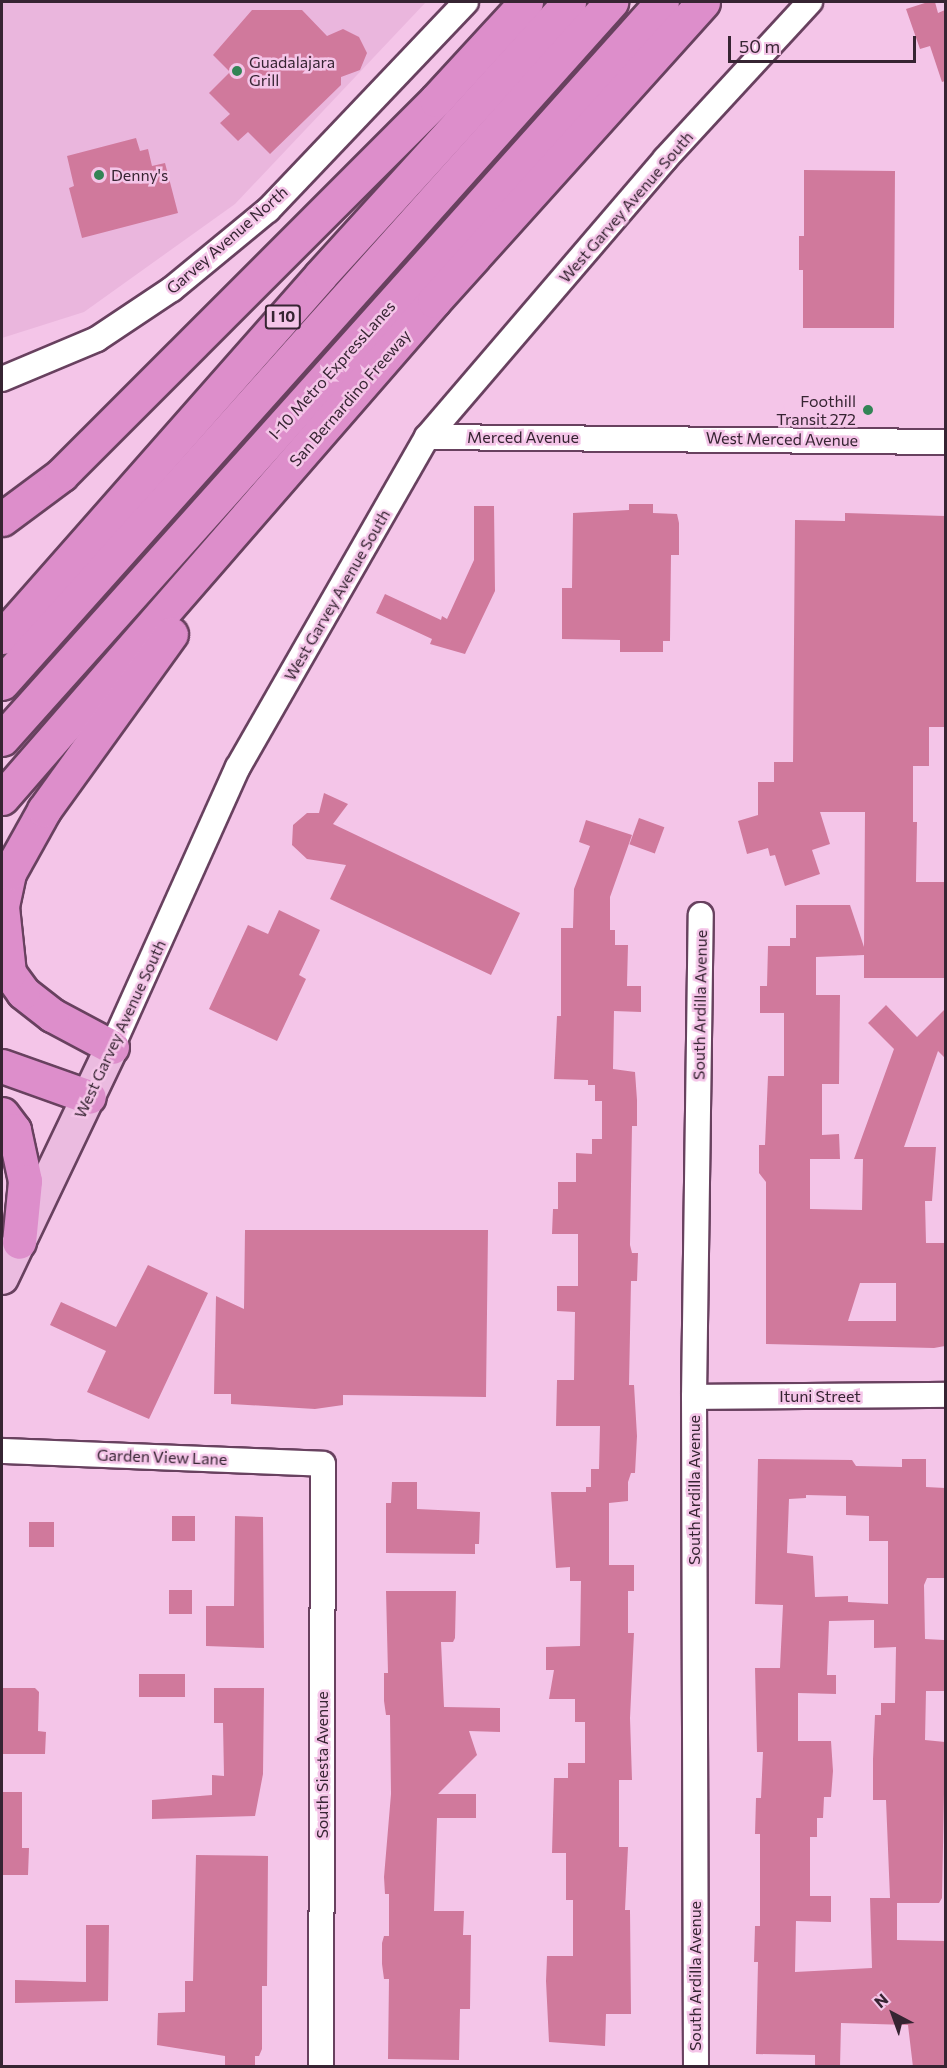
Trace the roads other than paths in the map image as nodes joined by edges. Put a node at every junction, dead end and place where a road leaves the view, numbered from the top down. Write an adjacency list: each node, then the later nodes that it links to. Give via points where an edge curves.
1 (466, 2): 8 (street, Garvey Avenue North, via 268,210 172,289 97,339)
2 (526, 2): 13 (highway, via 436,100 61,475)
3 (569, 2): 14 (highway, I 10, via 320,276)
4 (611, 2): 15 (highway)
5 (662, 2): 16 (highway, I-10 Metro ExpressLanes)
6 (702, 2): 9 (highway, San Bernardino Freeway)
7 (810, 2): 10 (street, West Garvey Avenue South, via 665,159)
8 (2, 379)
9 (334, 416): 17 (highway, San Bernardino Freeway); 19 (highway, via 83,751 9,873 2,906 9,973 23,992 52,1015)
10 (427, 437): 11 (street, Merced Avenue); 19 (street, West Garvey Avenue South, via 238,767)
11 (618, 437): 12 (street, West Merced Avenue)
12 (945, 442)
13 (2, 519)
14 (2, 637)
15 (2, 684)
16 (2, 739)
17 (2, 798)
18 (701, 915): 26 (street, South Ardilla Avenue)
19 (112, 1047): 21 (main road, West Garvey Avenue South)
20 (2, 1066): 21 (highway)
21 (90, 1097): 23 (main road, West Garvey Avenue South)
22 (2, 1114): 23 (highway, via 14,1130 25,1181)
23 (19, 1242): 24 (main road, West Garvey Avenue South)
24 (2, 1278)
25 (945, 1395): 26 (street, Ituni Street)
26 (694, 1397): 30 (street, South Ardilla Avenue)
27 (2, 1450): 28 (street, Garden View Lane)
28 (323, 1464): 29 (street, South Siesta Avenue)
29 (321, 2067)
30 (696, 2067)

